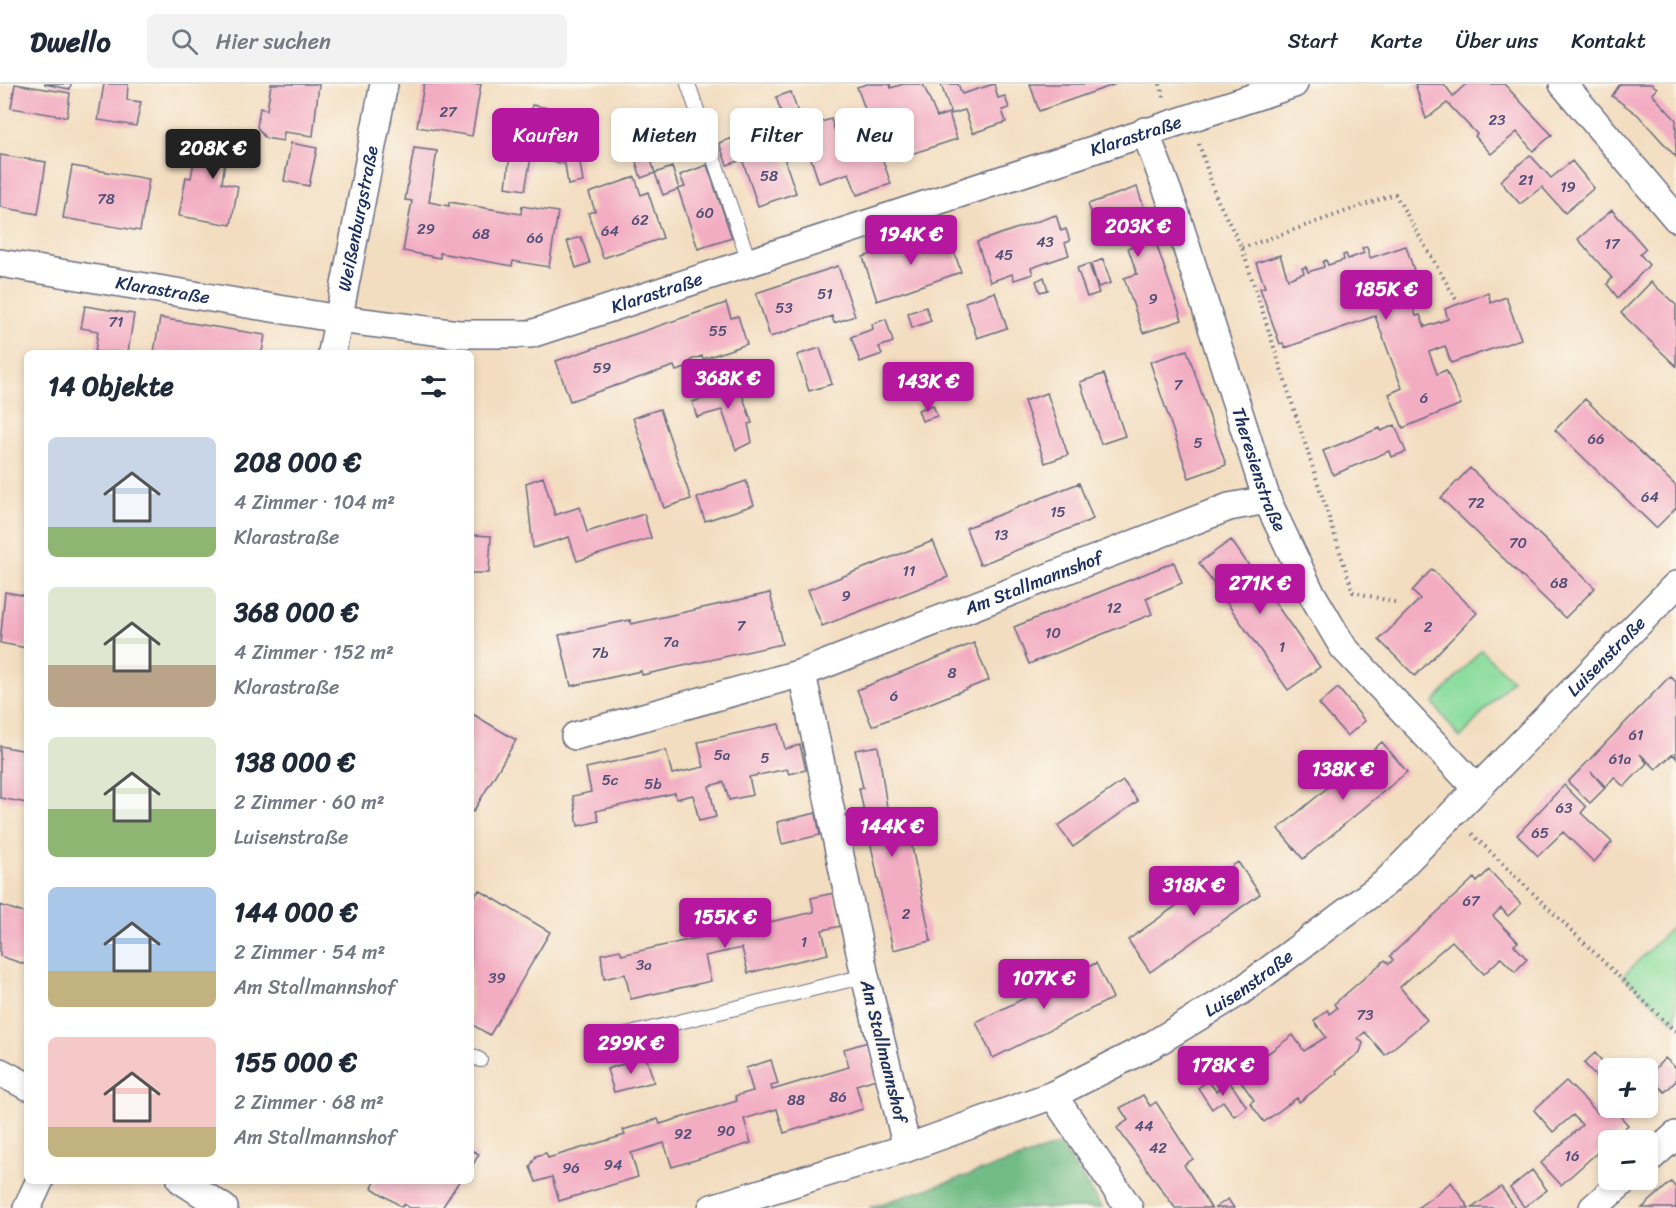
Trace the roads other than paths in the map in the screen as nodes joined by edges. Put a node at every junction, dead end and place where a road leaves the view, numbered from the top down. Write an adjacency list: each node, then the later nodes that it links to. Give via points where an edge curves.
1 (384, 84): 9 (street, Weißenburgstraße)
2 (688, 84): 7 (lane)
3 (1294, 84): 5 (street, Klarastraße)
4 (1563, 84): 6 (street)
5 (1145, 131): 7 (street, Klarastraße); 11 (street, Theresienstraße, via 1175,211)
6 (1676, 218)
7 (749, 261): 9 (street, Klarastraße, via 531,334 458,334)
8 (0, 263): 9 (street, Klarastraße)
9 (339, 319): 10 (street, Weißenburgstraße)
10 (332, 350)
11 (1267, 500): 13 (street, Am Stallmannshof, via 1228,507); 15 (street, Theresienstraße, via 1309,589 1342,647)
12 (1676, 585): 15 (street, Luisenstraße)
13 (802, 674): 14 (street, Am Stallmannshof); 16 (street, Am Stallmannshof)
14 (575, 736)
15 (1477, 789): 20 (street, Luisenstraße, via 1385,883 1241,991 1152,1045)
16 (865, 976): 17 (lane); 22 (street, Am Stallmannshof)
17 (618, 1037)
18 (0, 1072): 19 (street)
19 (24, 1084)
20 (1053, 1095): 22 (street, Luisenstraße); 30 (street)
21 (1676, 1135): 23 (street)
22 (907, 1148): 29 (street, Luisenstraße)
23 (1658, 1151)
24 (38, 1184): 27 (street)
25 (187, 1184): 28 (street)
26 (1613, 1190): 31 (street)
27 (27, 1208)
28 (224, 1208)
29 (712, 1208)
30 (1129, 1208)
31 (1593, 1208)

